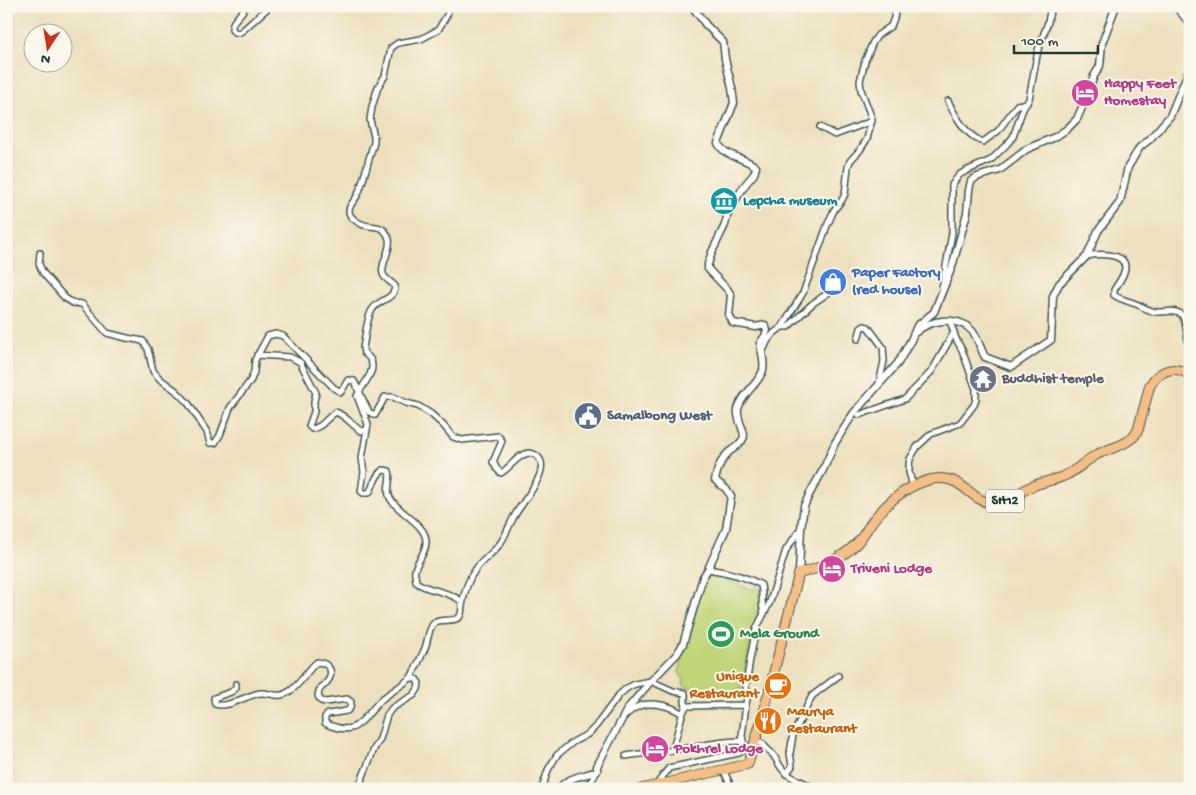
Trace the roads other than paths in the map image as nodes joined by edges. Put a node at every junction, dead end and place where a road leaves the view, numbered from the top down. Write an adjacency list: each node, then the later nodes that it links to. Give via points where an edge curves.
1 (245, 6): 2 (street, via 233,23 232,30 238,33)
2 (270, 6)
3 (449, 6): 29 (street, via 438,30 391,48 385,76 372,107 370,120 374,142 358,196 349,211 358,223 384,229 390,248 383,272 395,286 395,291 376,305 369,317 363,348 372,365 370,376)
4 (692, 6): 25 (street, via 723,42 734,103 718,143 720,149 756,167 728,212 708,269 731,295 729,316 733,323 765,325 767,330 760,342)
5 (896, 6): 13 (street, via 891,26 873,42 860,81)
6 (1051, 6): 12 (street)
7 (1116, 6): 18 (street, via 1102,42 1100,66 1076,119 1067,129 1027,149 1000,170 971,181 967,213)
8 (1178, 6): 9 (street)
9 (1190, 24)
10 (1190, 68): 16 (street, via 1170,116 1140,147 1128,167 1120,202 1098,231)
11 (948, 100): 12 (street, via 956,117 976,139 983,142 998,130 1017,105)
12 (1027, 103): 18 (street, via 1008,143 991,160 959,175 952,185 952,233)
13 (872, 121): 14 (street, via 835,136); 20 (street, via 867,139 848,167 845,194 827,226 806,287)
14 (820, 127)
15 (40, 253): 26 (street, via 39,264 44,273 65,298 82,304 107,333 142,341 148,348 153,371 188,403 207,432 210,443 215,443 230,408 251,380)
16 (1087, 256): 19 (street, via 1059,284 1053,296 1051,340 1011,367 984,357 973,332 961,322); 24 (street, via 1104,254 1122,259 1125,268 1114,295 1152,311 1181,315)
17 (828, 293): 20 (street, via 788,328)
18 (940, 298): 22 (street, via 934,312 917,326)
19 (950, 321): 21 (street); 22 (street, via 939,320)
20 (782, 327): 25 (street, via 768,340)
21 (954, 332): 30 (street, via 932,371 905,399); 32 (street, via 976,389 976,399 960,423 931,434 917,447 910,459)
22 (913, 334): 28 (street, via 898,363)
23 (858, 339): 28 (street, via 861,328 868,327 883,347)
24 (1190, 350)
25 (762, 353): 34 (street, via 763,369 759,379 749,389 738,410 744,438 727,454 717,470 715,480 730,496 726,529)
26 (257, 356): 29 (street, via 268,336 283,336 334,388 341,392 348,380 354,381); 31 (street, via 290,357 300,362 316,393 314,412 308,426 312,429 320,427 336,412 361,431)
27 (1190, 376): 32 (main road, SH12, via 1178,370 1159,374 1150,385 1138,430 1130,440 1096,455 1068,474 1007,500 994,504 986,502 949,479 928,480)
28 (879, 384): 33 (street, via 853,414 835,442 804,506)
29 (359, 392): 31 (street, via 358,400 368,424); 36 (street, via 369,412 375,415 385,397 393,397 431,414 453,437 462,440 498,436 502,441 494,462 502,473 529,453 540,460 541,466 531,492 499,545 475,569)
30 (859, 415)
31 (367, 430): 36 (street, via 361,491 369,493 380,472 389,471 389,496 425,534 426,547 415,571 416,582 456,597)
32 (913, 486): 35 (main road, SH12, via 885,506 851,549 817,569)
33 (801, 528): 35 (street); 37 (street, via 786,550)
34 (708, 569): 37 (street, via 740,576 761,585); 40 (street, via 677,654)
35 (799, 572): 46 (main road, via 762,719)
36 (462, 606): 39 (street, via 455,620 435,623)
37 (764, 614): 42 (street, via 756,629)
38 (838, 676): 51 (street, via 812,696 793,735 792,766)
39 (411, 678): 41 (street, via 380,700 351,728 325,723 328,714 347,711 351,702 347,699 321,701 319,690 331,674 325,663 317,662 310,667 288,693 260,693 220,706 214,704 214,698 232,692); 53 (street, via 419,683 418,689 387,715)
40 (651, 681): 43 (street, via 673,692 685,693); 45 (street); 54 (street, via 627,688 588,734 557,755)
41 (236, 684)
42 (745, 705): 43 (street); 46 (street, via 742,736)
43 (686, 706): 44 (street)
44 (682, 715): 45 (street, via 674,708 647,704); 47 (street)
45 (622, 717): 50 (street)
46 (749, 745): 47 (street, via 733,741); 49 (main road, via 748,764); 51 (street, via 763,744); 52 (street, via 739,753 670,768)
47 (674, 750): 48 (street)
48 (626, 756)
49 (723, 769): 52 (main road); 58 (street)
50 (597, 772): 55 (street, via 574,777); 56 (street)
51 (786, 774): 59 (street)
52 (656, 784): 57 (main road)
53 (358, 789)
54 (542, 789)
55 (558, 789)
56 (583, 789)
57 (641, 789)
58 (732, 789)
59 (815, 789)

